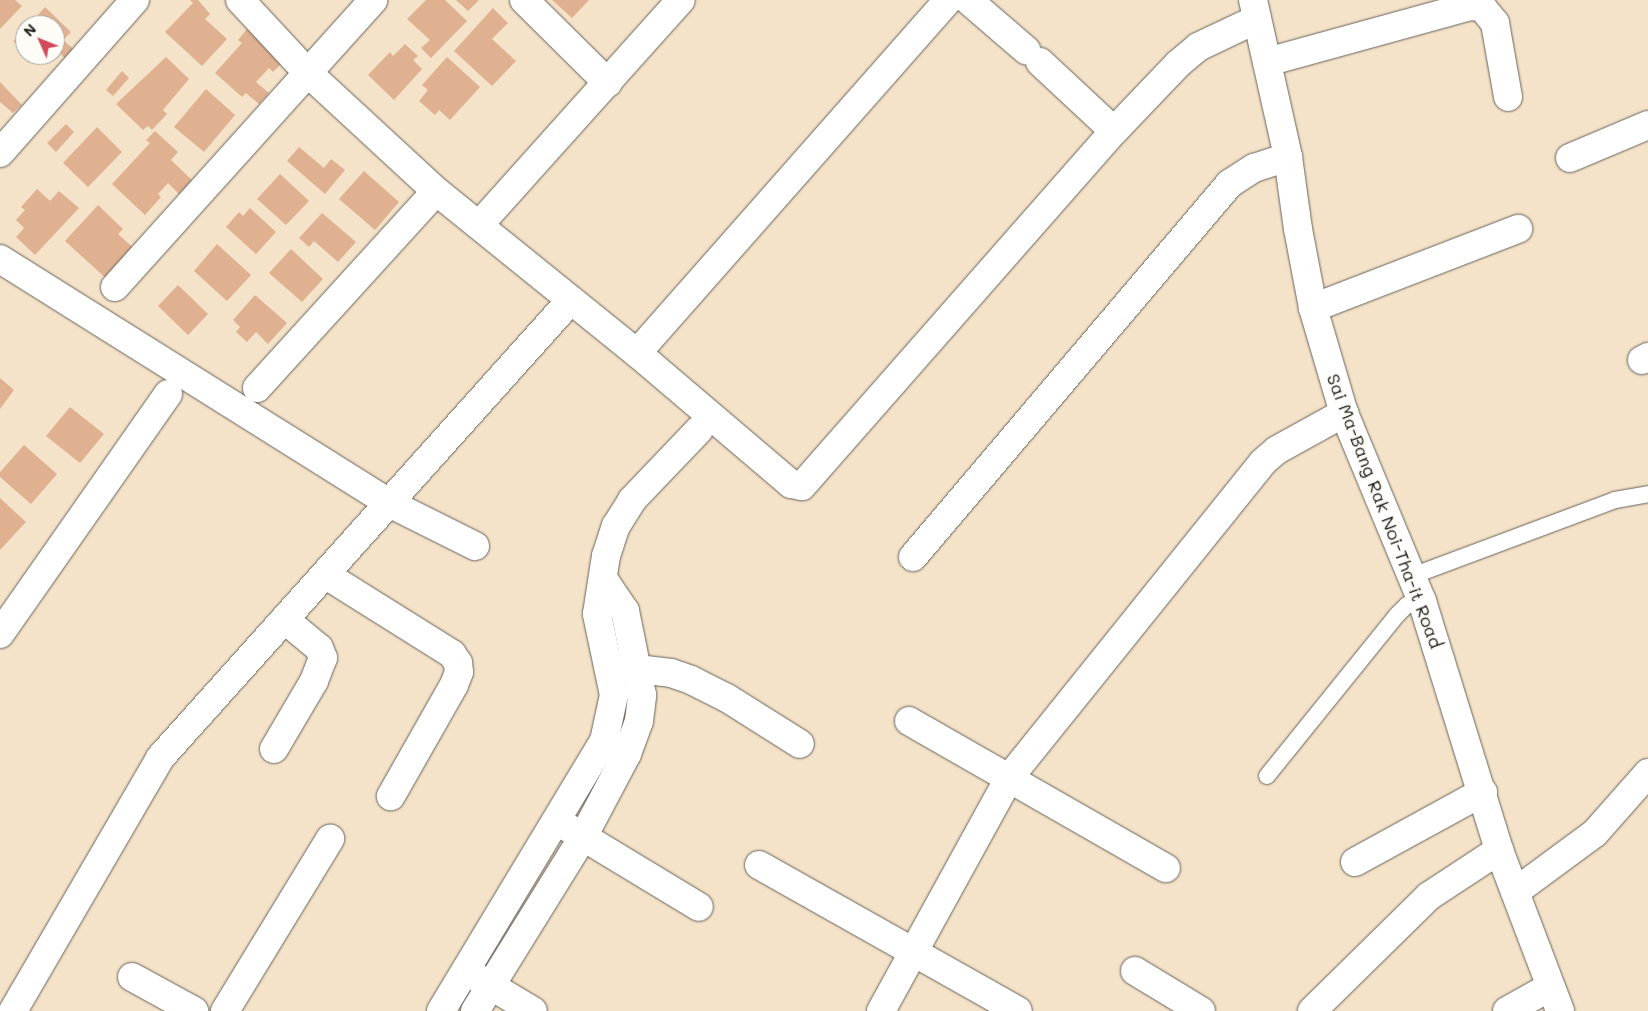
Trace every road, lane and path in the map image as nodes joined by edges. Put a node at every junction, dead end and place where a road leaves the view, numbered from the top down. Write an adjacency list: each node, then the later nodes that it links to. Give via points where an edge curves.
1 (135, 0): 15 (street)
2 (240, 0): 10 (street)
3 (373, 0): 10 (street)
4 (524, 0): 11 (street)
5 (681, 0): 11 (street)
6 (948, 0): 25 (street)
7 (968, 0): 14 (street)
8 (1255, 10): 9 (street, Sai Ma-Bang Rak Noi-Tha-it Road); 14 (street, via 1198,47)
9 (1267, 62): 12 (street, via 1470,6 1482,7 1495,23); 16 (street, Sai Ma-Bang Rak Noi-Tha-it Road)
10 (307, 72): 18 (street); 22 (street)
11 (608, 83): 19 (street)
12 (1508, 97)
13 (1648, 125): 17 (street)
14 (1114, 131): 25 (street, via 802,486 791,484)
15 (0, 153)
16 (1288, 157): 24 (street, Sai Ma-Bang Rak Noi-Tha-it Road); 33 (street, via 1254,168 1229,184)
17 (1570, 158)
18 (436, 192): 19 (street); 26 (street)
19 (479, 225): 23 (street)
20 (1518, 229): 24 (street)
21 (0, 259): 31 (street)
22 (115, 287)
23 (571, 300): 25 (street); 31 (street)
24 (1313, 308): 28 (street, Sai Ma-Bang Rak Noi-Tha-it Road)
25 (637, 353)
26 (257, 388)
27 (168, 394): 41 (street)
28 (1344, 413): 35 (street, Sai Ma-Bang Rak Noi-Tha-it Road); 49 (street, via 1277,450 1263,462)
29 (699, 430): 36 (street, via 632,500 616,526 606,556)
30 (1648, 494): 35 (lane, via 1615,500)
31 (391, 504): 32 (street); 34 (street)
32 (475, 546)
33 (913, 557)
34 (326, 575): 40 (street); 51 (street, via 452,654 458,663 459,672 454,685)
35 (1412, 576): 37 (street, Sai Ma-Bang Rak Noi-Tha-it Road)
36 (604, 580): 38 (street); 39 (street)
37 (1422, 601): 48 (lane, via 1407,605 1397,615); 50 (street, Sai Ma-Bang Rak Noi-Tha-it Road)
38 (625, 611): 39 (street); 43 (street)
39 (596, 614): 42 (street)
40 (284, 619): 46 (street, via 320,648 323,658 314,681); 67 (street, via 160,758)
41 (0, 634)
42 (608, 666): 43 (street); 52 (street, via 614,695 604,740)
43 (638, 669): 45 (street, via 671,673 691,680 727,698); 53 (street, via 642,695 639,720 626,754)
44 (909, 721): 49 (street)
45 (800, 744)
46 (274, 749)
47 (1648, 774): 59 (street, via 1594,833)
48 (1267, 776)
49 (1009, 778): 58 (street); 61 (street)
50 (1483, 792): 55 (street, Sai Ma-Bang Rak Noi-Tha-it Road); 56 (street)
51 (391, 796)
52 (557, 821): 53 (street); 62 (street)
53 (583, 837): 60 (street); 65 (street)
54 (330, 839): 69 (street)
55 (1499, 850): 59 (street, Sai Ma-Bang Rak Noi-Tha-it Road); 76 (street, via 1429,896)
56 (1354, 862)
57 (759, 865): 61 (street)
58 (1166, 868)
59 (1515, 892): 66 (street, Sai Ma-Bang Rak Noi-Tha-it Road)
60 (699, 907)
61 (914, 952): 73 (street); 74 (street)
62 (466, 971): 65 (street); 70 (street)
63 (1135, 971): 75 (street)
64 (132, 977): 68 (street)
65 (490, 986): 71 (street); 72 (street)
66 (1555, 999): 77 (street)
67 (13, 1011)
68 (194, 1011)
69 (225, 1011)
70 (441, 1011)
71 (475, 1011)
72 (533, 1011)
73 (881, 1011)
74 (1018, 1011)
75 (1201, 1011)
76 (1312, 1011)
77 (1507, 1011)

